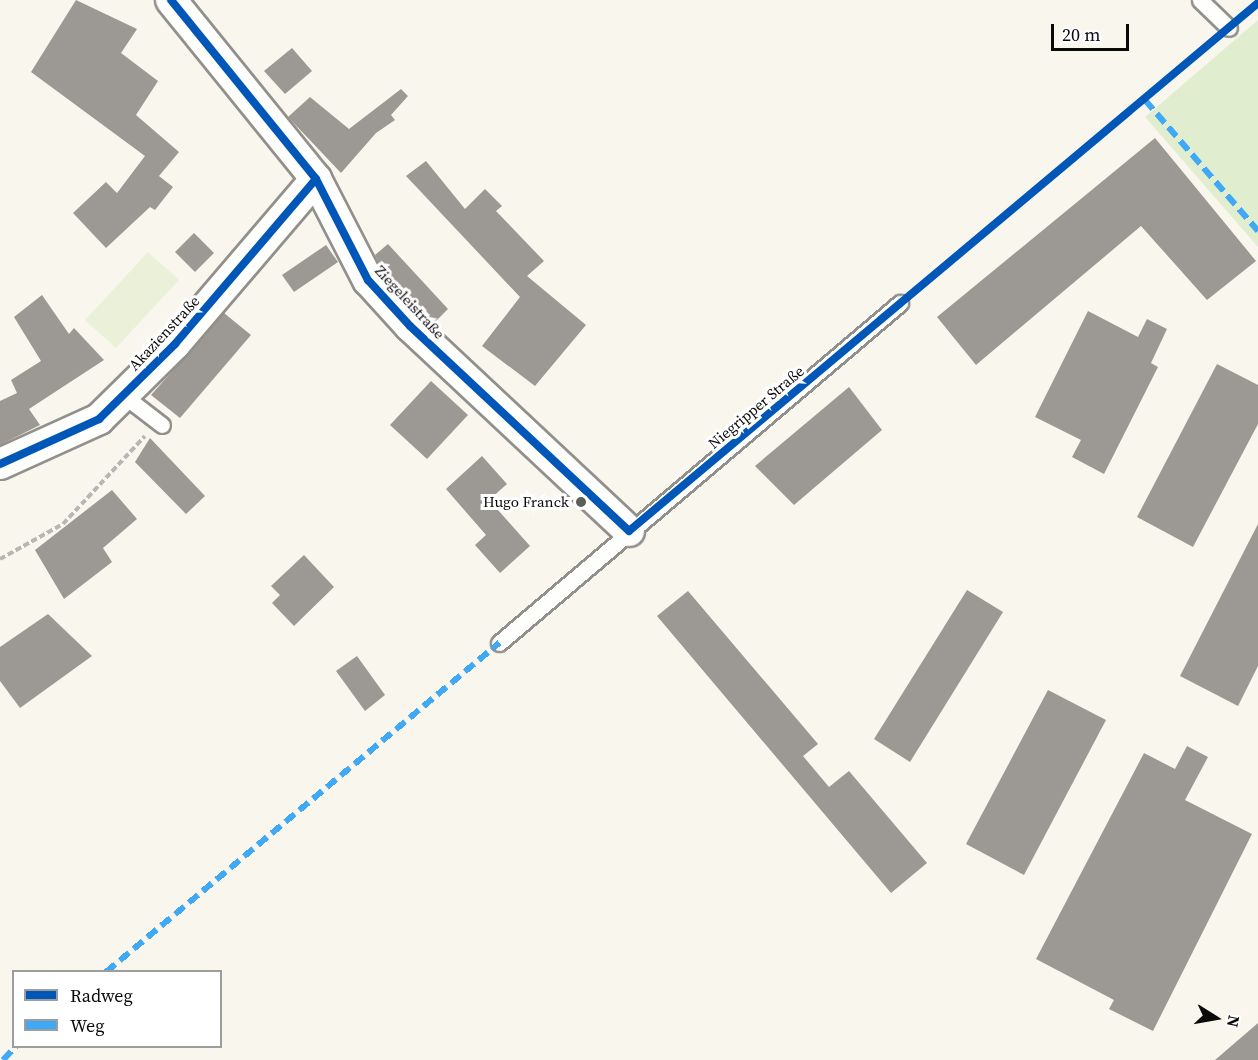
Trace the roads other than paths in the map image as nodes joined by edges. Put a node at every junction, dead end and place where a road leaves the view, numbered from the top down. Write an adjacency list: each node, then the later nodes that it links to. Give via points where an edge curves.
1 (171, 0): 4 (street, Ziegeleistraße)
2 (1200, 0): 3 (lane)
3 (1229, 28)
4 (316, 179): 6 (street, Akazienstraße, via 175,345); 9 (street, Ziegeleistraße, via 368,280 410,326)
5 (900, 303): 9 (lane, Niegripper Straße)
6 (123, 395): 7 (lane); 8 (street, Akazienstraße, via 99,419)
7 (159, 423)
8 (0, 464)
9 (629, 531): 10 (lane, Niegripper Straße)
10 (499, 643)

